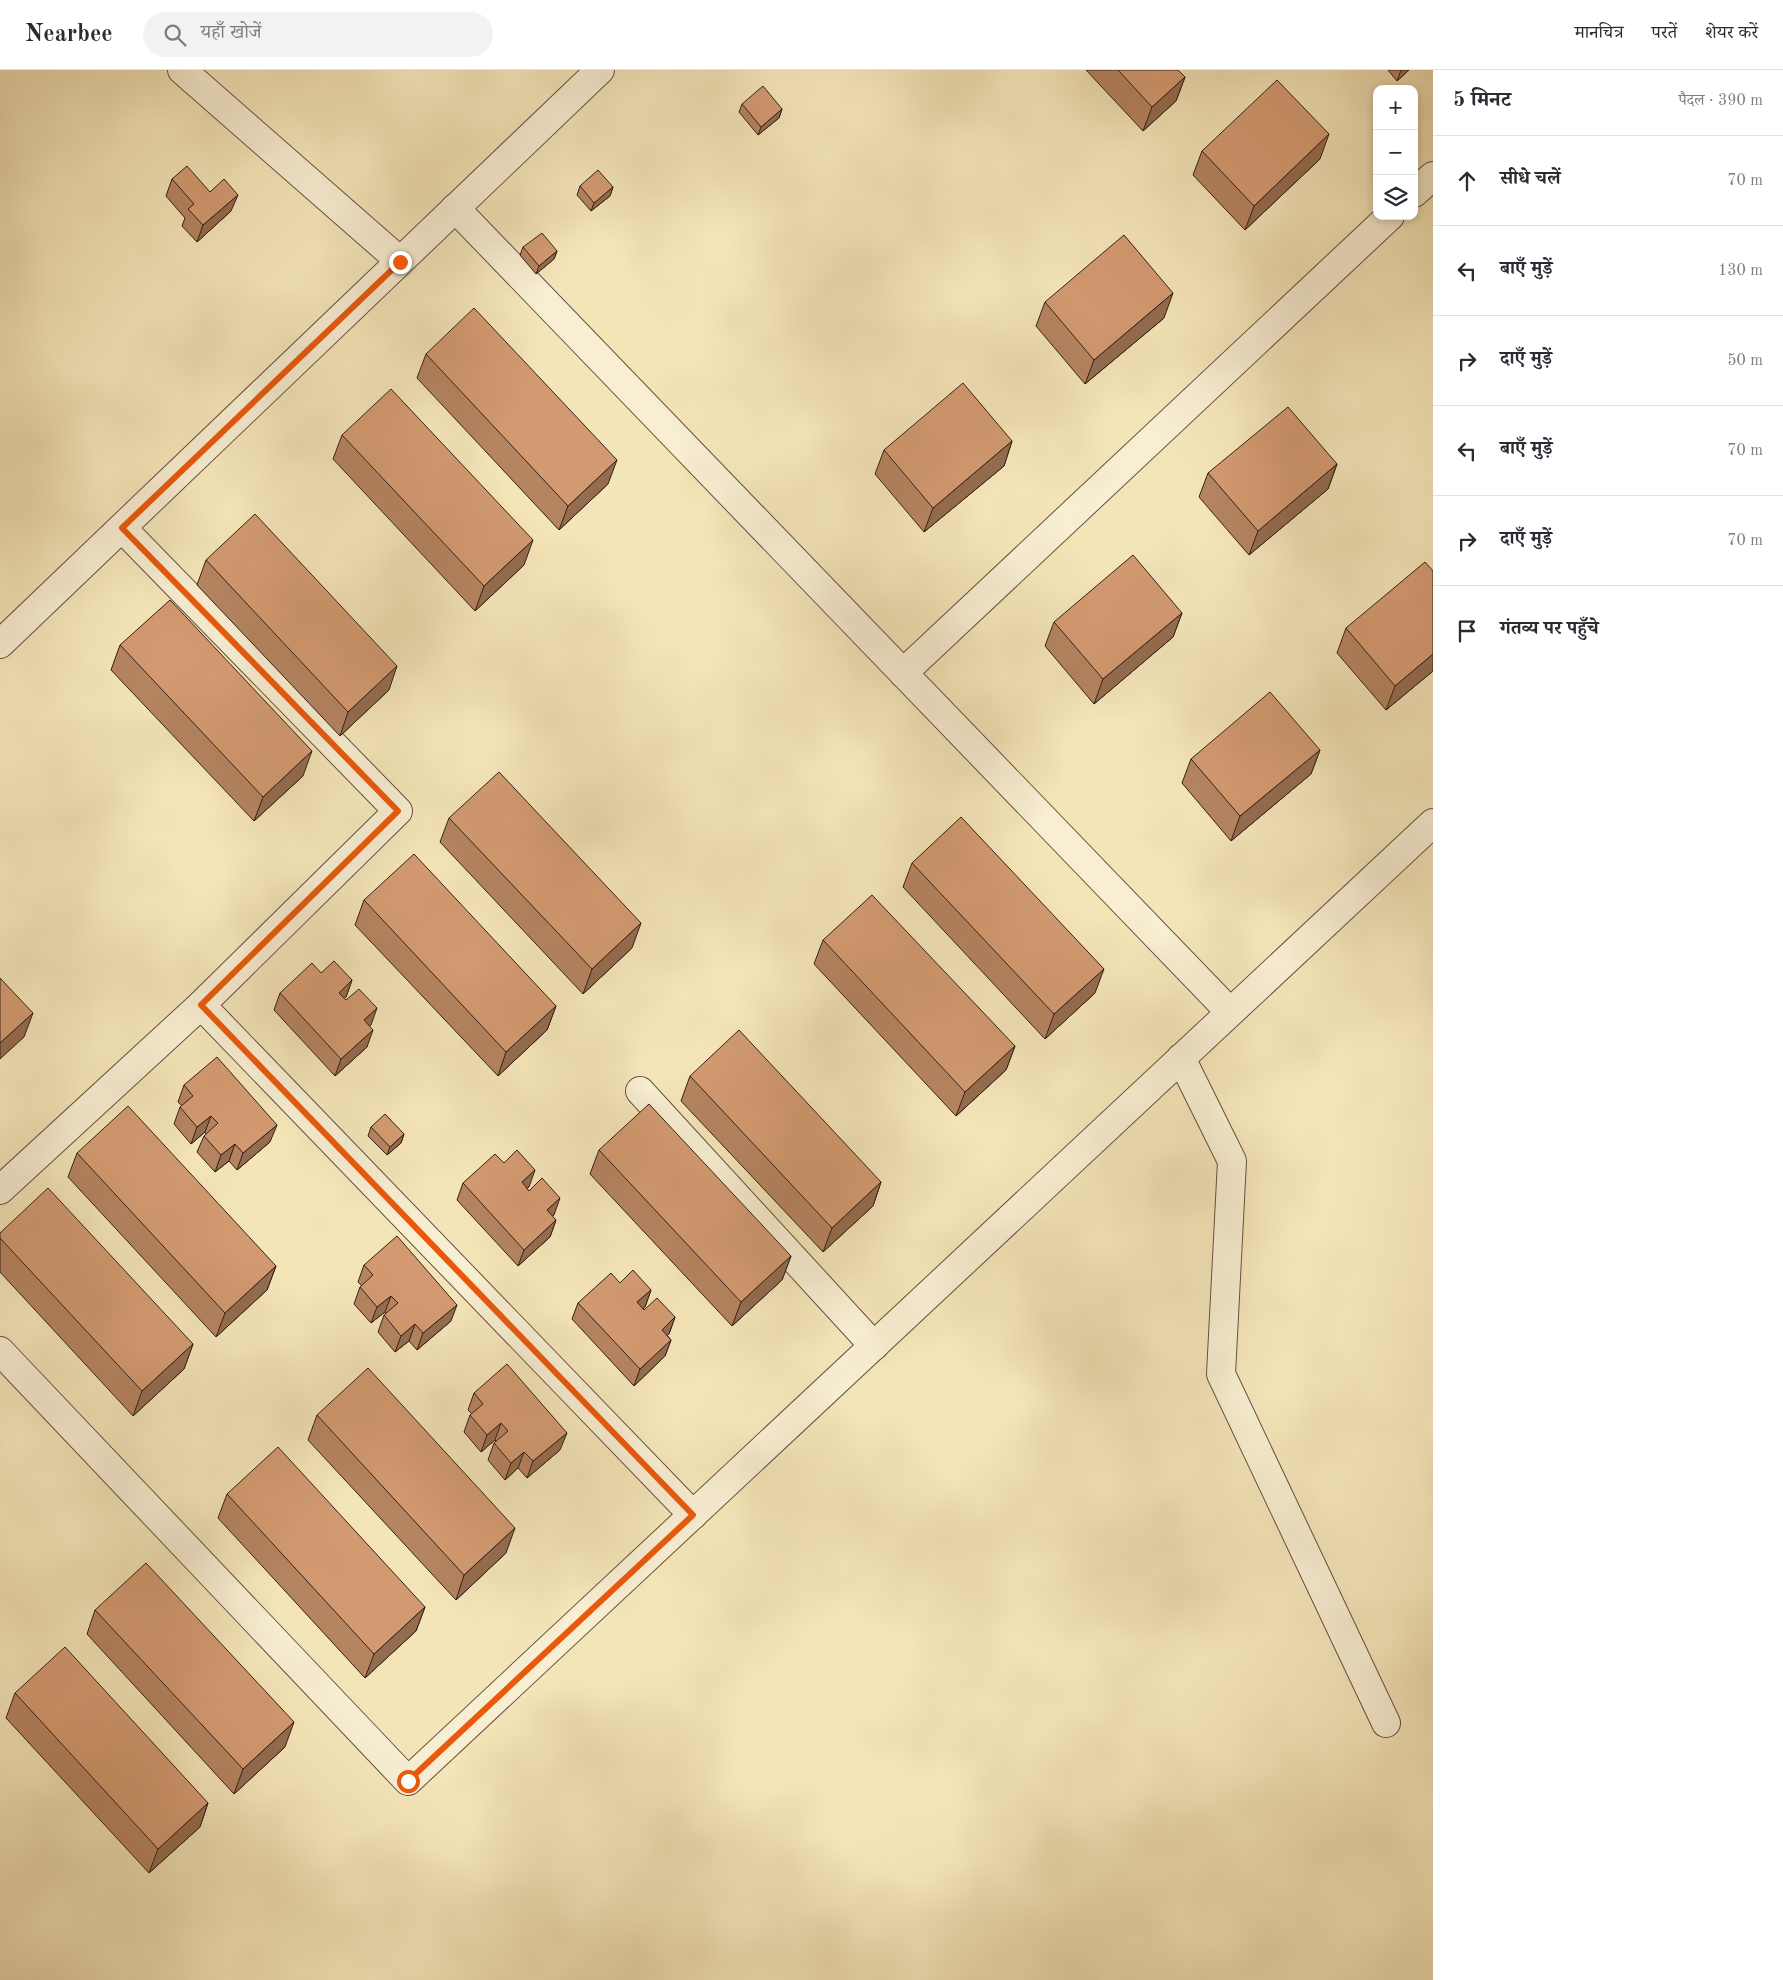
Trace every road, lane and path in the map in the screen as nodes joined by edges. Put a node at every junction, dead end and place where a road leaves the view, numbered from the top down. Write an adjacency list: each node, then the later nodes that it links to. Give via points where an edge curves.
1 (182, 70): 7 (street)
2 (600, 70): 5 (street)
3 (1433, 176): 4 (street)
4 (1418, 189)
5 (455, 208): 7 (street); 10 (street)
6 (1386, 220): 10 (street)
7 (400, 262): 8 (street)
8 (122, 528): 9 (street); 12 (street, via 398,811)
9 (0, 644)
10 (903, 673): 13 (street)
11 (1433, 822): 13 (street)
12 (201, 1005): 16 (street); 19 (street)
13 (1230, 1012): 14 (street)
14 (1182, 1058): 17 (street); 20 (street, via 1232,1161 1221,1374)
15 (640, 1091): 17 (street)
16 (0, 1190)
17 (874, 1346): 19 (street)
18 (0, 1351): 19 (street, via 408,1781)
19 (693, 1515)
20 (1386, 1723)

